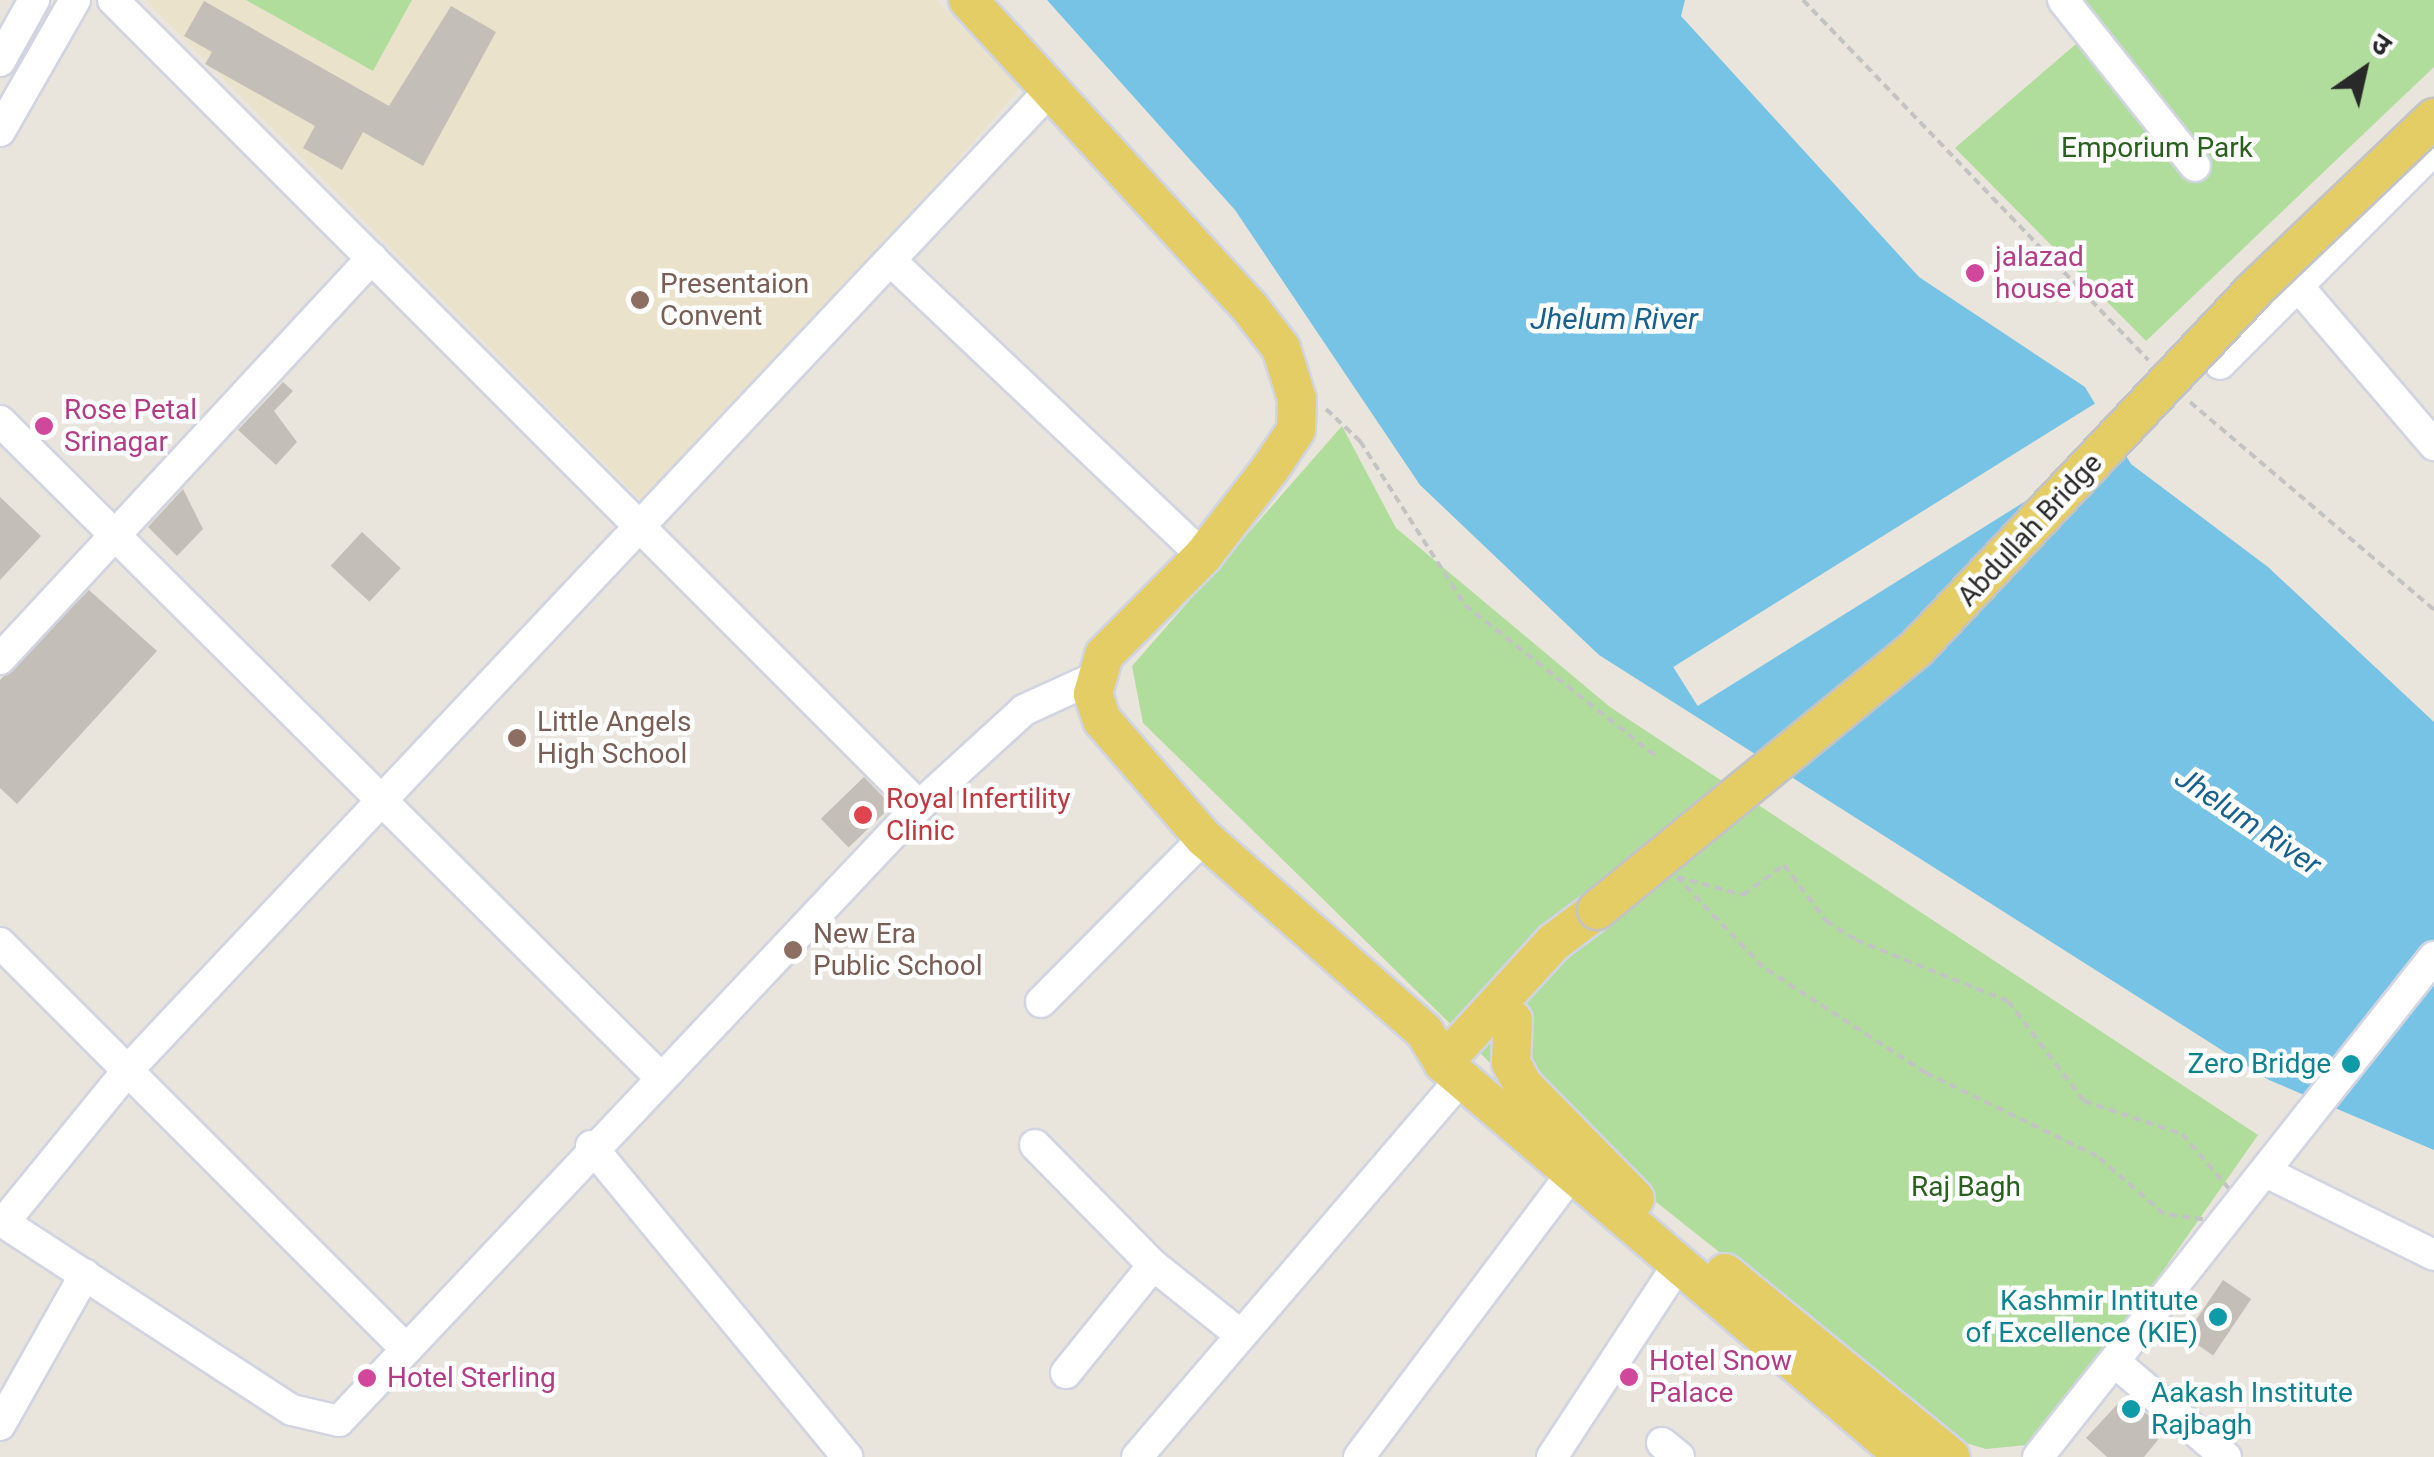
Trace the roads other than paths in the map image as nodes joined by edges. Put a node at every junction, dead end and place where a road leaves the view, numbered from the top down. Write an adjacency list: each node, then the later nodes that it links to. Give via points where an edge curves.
1 (34, 0): 6 (street)
2 (75, 0): 9 (street)
3 (113, 0): 12 (street)
4 (968, 0): 7 (main road)
5 (2063, 0): 11 (street)
6 (0, 62)
7 (1050, 90): 13 (street); 20 (main road, via 1281,348 1296,400 1296,430)
8 (2434, 118): 26 (main road, Abdullah Bridge, bridge, via 2252,292 1916,648)
9 (0, 131)
10 (2434, 150): 14 (street)
11 (2196, 166)
12 (372, 258): 18 (street); 19 (street)
13 (892, 262): 18 (street); 20 (street)
14 (2297, 285): 15 (street); 17 (street)
15 (2220, 364)
16 (0, 421): 19 (street)
17 (2434, 445)
18 (640, 526): 23 (street); 24 (street)
19 (118, 536): 21 (street); 23 (street)
20 (1202, 556): 22 (main road, via 1114,644)
21 (0, 659)
22 (1096, 677): 24 (street, via 1024,710); 25 (main road, via 1102,720)
23 (382, 800): 32 (street); 33 (street)
24 (920, 806): 33 (street)
25 (1204, 838): 29 (street); 31 (main road)
26 (1588, 918): 30 (main road, via 1570,956); 31 (main road, Abdullah Bridge)
27 (0, 943): 32 (street)
28 (2434, 957): 36 (street)
29 (1041, 1002)
30 (1513, 1020): 31 (main road); 38 (main road, via 1511,1062 1522,1084)
31 (1452, 1057): 37 (main road); 38 (main road); 44 (street)
32 (127, 1072): 39 (street); 45 (street)
33 (658, 1075): 35 (street)
34 (1035, 1145): 41 (street)
35 (591, 1146): 45 (street); 49 (street)
36 (2273, 1167): 40 (street); 46 (street)
37 (1570, 1176): 42 (main road); 51 (street)
38 (1635, 1199): 54 (main road)
39 (2, 1221): 43 (street)
40 (2434, 1254)
41 (1153, 1265): 44 (street); 47 (street)
42 (1678, 1266): 52 (street); 53 (main road)
43 (85, 1274): 45 (street, via 307,1417 347,1416); 48 (street)
44 (1236, 1332): 50 (street)
45 (406, 1349)
46 (2115, 1362): 55 (street); 56 (street)
47 (1066, 1372)
48 (0, 1425)
49 (847, 1457)
50 (1138, 1457)
51 (1360, 1457)
52 (1552, 1457)
53 (1905, 1457)
54 (1951, 1457)
55 (2038, 1457)
56 (2226, 1457)

